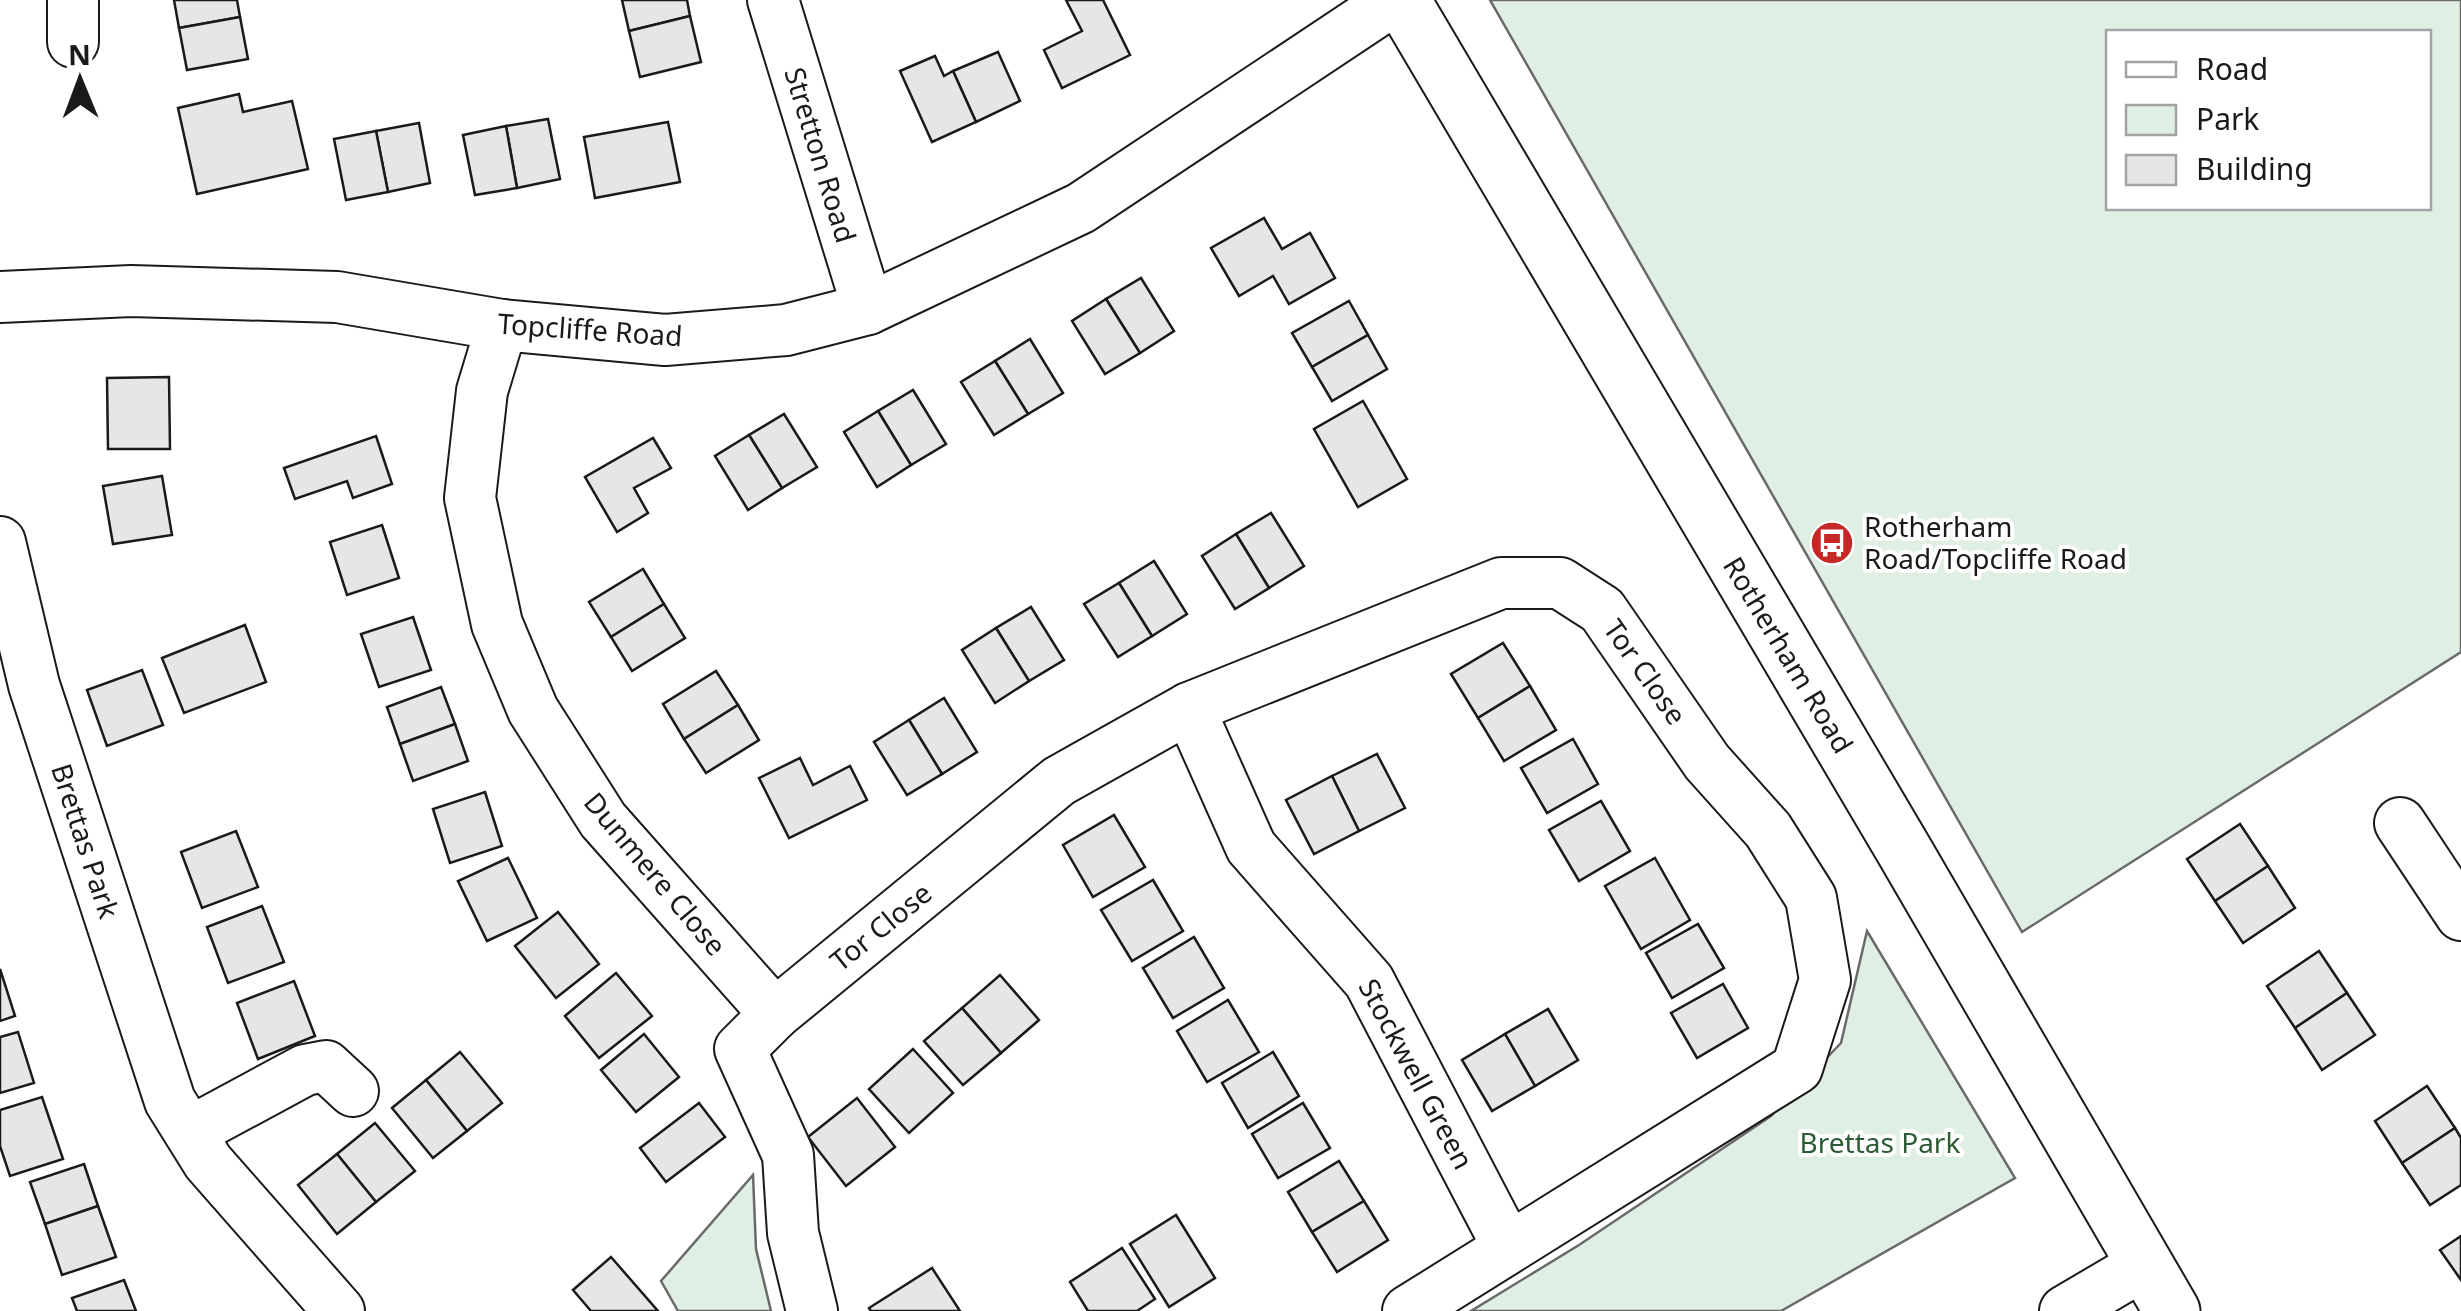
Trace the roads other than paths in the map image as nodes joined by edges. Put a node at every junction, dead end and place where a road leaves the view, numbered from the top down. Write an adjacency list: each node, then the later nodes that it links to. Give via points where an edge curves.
1 (773, 0): 5 (street, Stretton Road)
2 (1394, 0): 5 (street, Topcliffe Road, via 1081,208)
3 (1402, 0): 15 (main road, Rotherham Road)
4 (0, 297): 6 (street, Topcliffe Road, via 131,291 337,296)
5 (868, 309): 6 (street, Topcliffe Road, via 786,330 665,340)
6 (502, 325): 11 (street, Dunmere Close, via 482,392 470,498 497,624 532,710 602,820)
7 (0, 542): 13 (street, Brettas Park, via 34,685 170,1101)
8 (1188, 708): 11 (street, Tor Close, via 1059,781); 14 (street, Stockwell Green, via 1250,847 1370,981); 14 (street, Tor Close, via 1501,582 1560,583 1602,610 1707,762 1768,830 1811,898 1824,980 1798,1068)
9 (2400, 823): 10 (street)
10 (2461, 915)
11 (775, 1014): 17 (street, Tor Close, via 740,1050 788,1154 793,1233)
12 (353, 1091): 13 (street, via 326,1066 305,1070)
13 (190, 1132): 16 (street, Brettas Park, via 208,1162)
14 (1508, 1247): 18 (street, Tor Close)
15 (2145, 1264): 19 (street); 20 (main road, Rotherham Road)
16 (339, 1311)
17 (812, 1311)
18 (1408, 1311)
19 (2065, 1311)
20 (2172, 1311)

